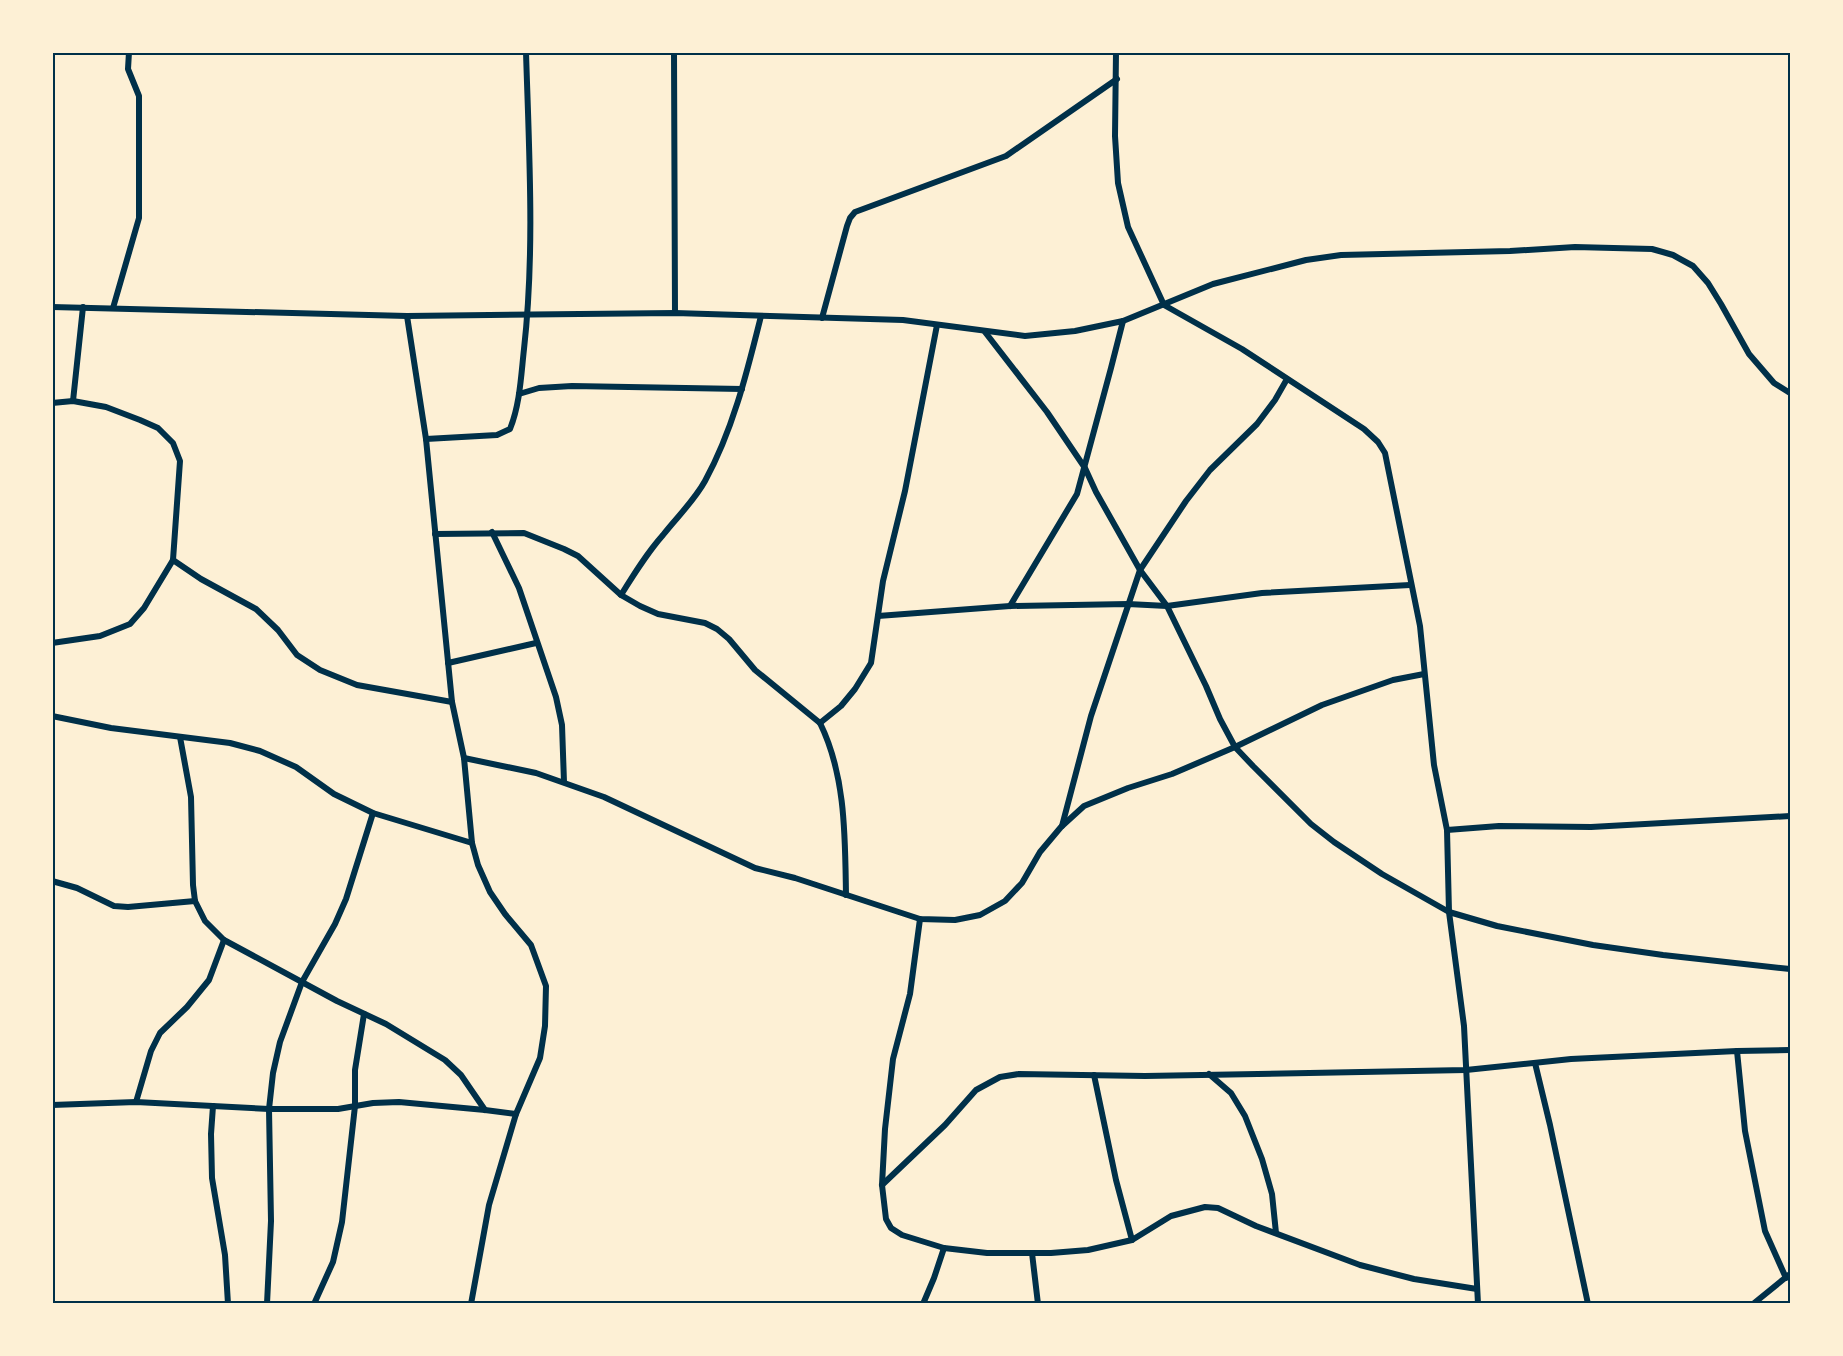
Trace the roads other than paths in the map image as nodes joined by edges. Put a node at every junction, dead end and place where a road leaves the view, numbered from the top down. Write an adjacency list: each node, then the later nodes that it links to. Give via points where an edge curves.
1 (129, 52): 9 (street, via 128,69 140,103 139,218)
2 (526, 52): 11 (street)
3 (674, 52): 10 (street)
4 (1116, 52): 5 (street)
5 (1117, 79): 6 (street, via 1118,183 1128,227); 14 (street, via 1006,156 855,212 847,226)
6 (1164, 305): 15 (street); 18 (street, via 1242,348); 20 (street, via 1213,284 1341,255 1575,247 1652,249 1693,266 1708,283 1749,354 1774,383)
7 (52, 307): 8 (street)
8 (83, 308): 9 (street); 22 (street)
9 (113, 308): 12 (street)
10 (675, 313): 11 (street); 13 (street)
11 (528, 315): 12 (street); 21 (street)
12 (407, 316): 24 (street)
13 (761, 316): 14 (street); 19 (street)
14 (822, 318): 16 (street)
15 (1123, 321): 17 (street, via 1025,336); 25 (street)
16 (937, 325): 17 (street); 35 (street)
17 (985, 332): 25 (street)
18 (1287, 379): 29 (street, via 1257,424 1210,470 1186,501); 30 (street, via 1364,429 1385,453)
19 (742, 388): 21 (street, via 572,386); 31 (street, via 705,481 640,564)
20 (1791, 393)
21 (519, 394): 24 (street, via 510,429 497,435)
22 (74, 401): 23 (street); 28 (street, via 106,406 140,420 158,428 173,443 180,461)
23 (52, 403)
24 (426, 440): 27 (street)
25 (1085, 468): 29 (street); 33 (street, via 1077,494)
26 (492, 532): 27 (street); 31 (street, via 524,533 564,549 578,556); 37 (street, via 519,588)
27 (435, 534): 38 (street)
28 (172, 560): 36 (street, via 130,624 100,636); 40 (street, via 256,609 297,655 320,670 357,685)
29 (1140, 570): 32 (street); 34 (street)
30 (1410, 585): 34 (street, via 1262,593); 39 (street, via 1420,626)
31 (621, 595): 42 (street, via 658,614 717,628 755,670)
32 (1128, 604): 33 (street); 34 (street); 49 (street, via 1091,716)
33 (1010, 606): 35 (street)
34 (1167, 606): 44 (street)
35 (879, 616): 42 (street, via 870,663 841,706)
36 (52, 643)
37 (536, 643): 38 (street); 46 (street, via 562,725)
38 (448, 663): 40 (street)
39 (1424, 674): 44 (street, via 1393,680 1322,705); 50 (street, via 1434,765)
40 (452, 702): 45 (street)
41 (52, 716): 43 (street)
42 (820, 723): 53 (street, via 834,762 844,822)
43 (180, 737): 47 (street, via 230,742 260,751 296,767 334,794); 54 (street, via 191,797)
44 (1235, 747): 49 (street, via 1084,806); 55 (street, via 1334,842)
45 (464, 758): 46 (street); 51 (street)
46 (564, 782): 53 (street, via 755,868)
47 (373, 813): 51 (street); 59 (street, via 346,899)
48 (1791, 816): 50 (street)
49 (1061, 827): 56 (street, via 1005,901 980,915 955,920)
50 (1447, 830): 55 (street)
51 (472, 843): 73 (street, via 490,892 531,945 546,986 540,1058)
52 (52, 881): 54 (street, via 128,908)
53 (846, 895): 56 (street)
54 (195, 901): 57 (street, via 205,921)
55 (1449, 912): 58 (street, via 1593,945); 64 (street)
56 (920, 919): 74 (street, via 910,994 893,1059)
57 (224, 939): 59 (street); 67 (street, via 209,980 160,1033)
58 (1791, 969)
59 (302, 982): 60 (street); 71 (street, via 280,1042)
60 (364, 1014): 70 (street, via 355,1070); 72 (street, via 445,1060)
61 (1791, 1050): 62 (street)
62 (1737, 1051): 63 (street); 79 (street, via 1745,1131 1766,1231)
63 (1535, 1063): 64 (street); 88 (street)
64 (1466, 1070): 66 (street); 80 (street)
65 (1094, 1074): 66 (street); 74 (street, via 1019,1074 1000,1077 975,1090 945,1125); 76 (street)
66 (1209, 1074): 75 (street, via 1232,1093 1245,1116 1272,1194)
67 (136, 1102): 68 (street); 69 (street)
68 (52, 1105)
69 (213, 1106): 71 (street); 81 (street, via 212,1178 225,1255)
70 (355, 1106): 71 (street); 72 (street, via 399,1102); 83 (street, via 342,1222 333,1262)
71 (269, 1109): 82 (street)
72 (485, 1110): 73 (street)
73 (516, 1114): 84 (street, via 489,1205)
74 (882, 1185): 77 (street, via 886,1219 891,1228)
75 (1275, 1233): 76 (street, via 1218,1208 1205,1207 1171,1216); 80 (street, via 1360,1265)
76 (1132, 1240): 78 (street, via 1088,1250)
77 (944, 1248): 78 (street); 85 (street)
78 (1032, 1253): 86 (street)
79 (1788, 1276): 89 (street)
80 (1477, 1289): 87 (street)
81 (228, 1304)
82 (267, 1304)
83 (314, 1304)
84 (471, 1304)
85 (923, 1304)
86 (1038, 1304)
87 (1478, 1304)
88 (1588, 1304)
89 (1753, 1304)

